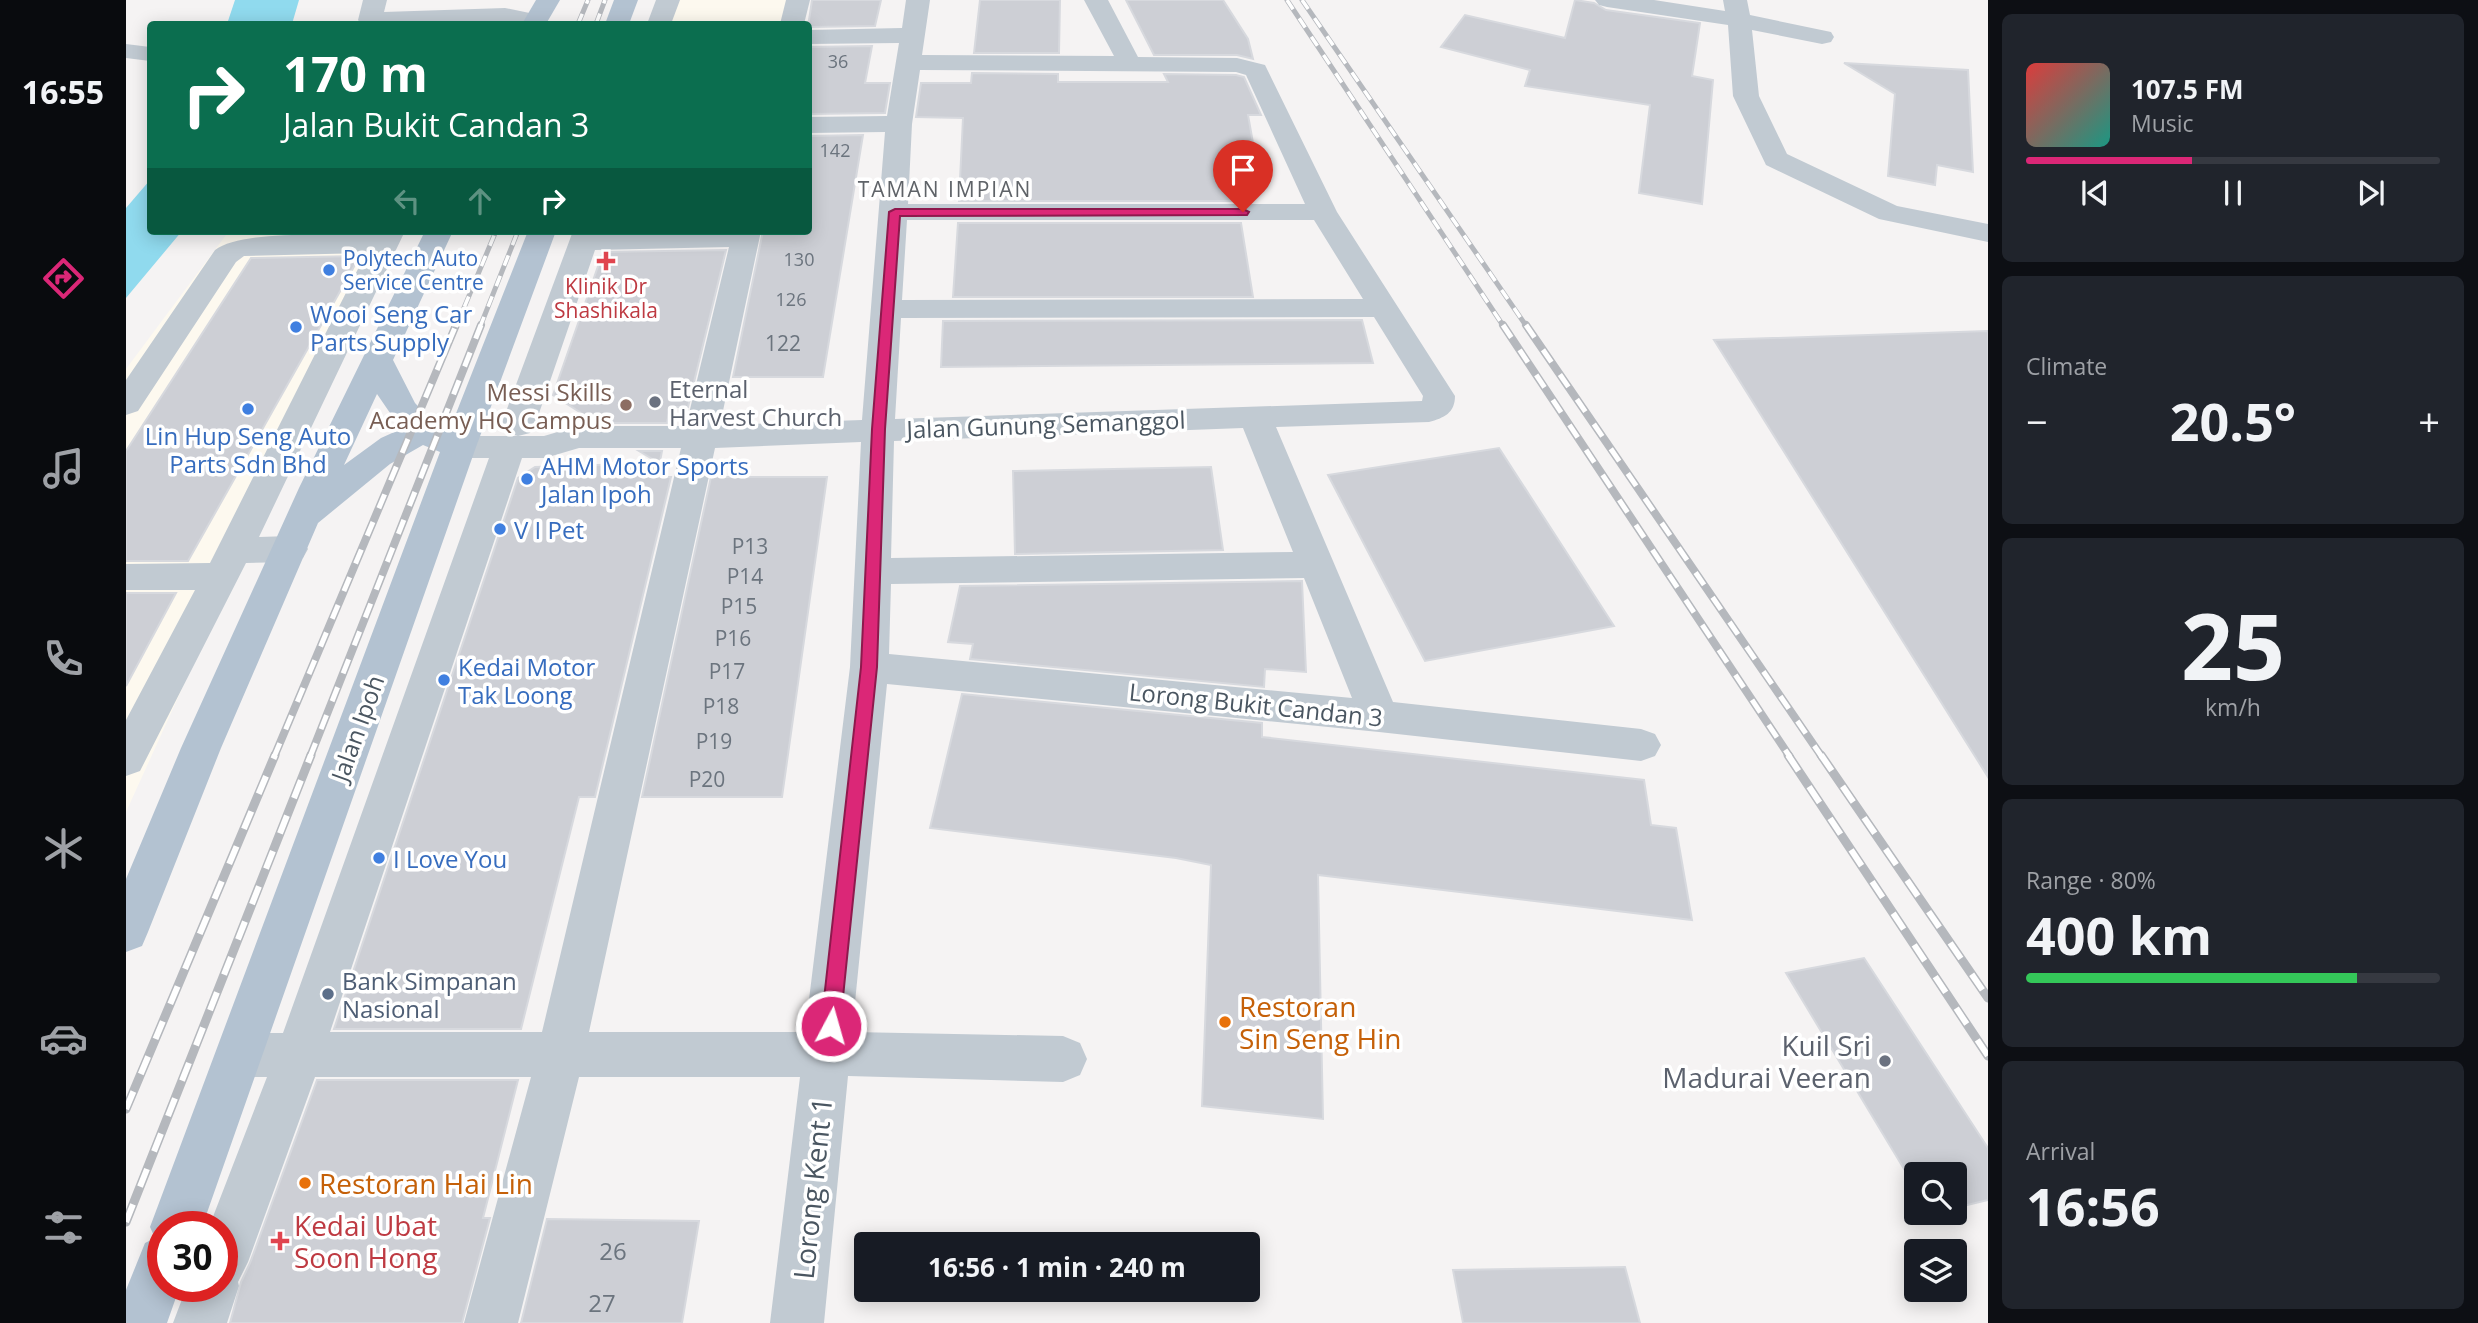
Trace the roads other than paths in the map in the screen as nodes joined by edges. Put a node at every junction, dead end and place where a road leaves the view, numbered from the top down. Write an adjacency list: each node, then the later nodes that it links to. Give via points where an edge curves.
1 (375, 0): 9 (street, via 370,20)
2 (626, 0): 11 (main road)
3 (668, 0): 12 (street)
4 (798, 0): 13 (street)
5 (918, 0): 14 (street, Lorong Kent 1)
6 (1097, 0): 20 (street)
7 (1607, 0): 8 (street)
8 (1737, 10): 16 (street); 25 (street, via 1746,96 1776,159 1889,213)
9 (506, 13): 10 (street)
10 (539, 15)
11 (618, 21)
12 (660, 21)
13 (793, 21)
14 (912, 36): 15 (street); 19 (street, Lorong Kent 1)
15 (812, 37)
16 (1822, 37)
17 (126, 51): 18 (street)
18 (147, 54)
19 (908, 62): 20 (street); 21 (street, Lorong Kent 1)
20 (1130, 64): 24 (street, via 1237,65 1255,70)
21 (899, 124): 22 (street); 23 (street, Lorong Kent 1)
22 (812, 125)
23 (895, 212): 24 (street); 33 (street, Lorong Kent 1)
24 (1323, 212): 32 (street)
25 (1988, 233)
26 (437, 235): 34 (main road)
27 (540, 235): 38 (main road, Jalan Ipoh)
28 (666, 235): 30 (street)
29 (747, 235): 40 (street)
30 (585, 236): 39 (street)
31 (387, 238): 35 (street, via 234,249); 42 (street)
32 (1382, 308): 33 (street); 36 (street, Jalan Gunung Semanggol, via 1439,396 1439,404 1429,411)
33 (886, 309): 37 (street, Lorong Kent 1)
34 (378, 361): 38 (main road, via 405,416); 41 (main road)
35 (126, 404)
36 (1256, 419): 37 (street, Jalan Gunung Semanggol); 43 (street)
37 (878, 429): 40 (street, Jalan Gunung Semanggol); 44 (street, Lorong Kent 1)
38 (450, 435): 39 (street, Jalan Gunung Semanggol); 41 (main road, via 384,453); 53 (main road, Jalan Ipoh)
39 (513, 436): 40 (street, Jalan Gunung Semanggol, via 545,447 578,437); 54 (street)
40 (700, 437): 52 (street)
41 (297, 533): 42 (street); 50 (main road, via 201,748)
42 (228, 563): 45 (street); 49 (street)
43 (1317, 565): 44 (street); 47 (street)
44 (874, 570): 46 (street, Lorong Kent 1)
45 (126, 577)
46 (869, 667): 47 (street, Lorong Bukit Candan 3); 51 (street, Lorong Kent 1)
47 (1379, 716): 48 (street, Lorong Bukit Candan 3)
48 (1641, 746)
49 (126, 759)
50 (126, 932)
51 (828, 1053): 52 (street); 55 (street); 63 (street, Lorong Kent 1)
52 (561, 1054): 54 (street); 62 (street)
53 (239, 1055): 54 (street); 56 (main road, Jalan Ipoh)
54 (299, 1055): 57 (street)
55 (1063, 1059)
56 (182, 1211)
57 (238, 1219)
58 (148, 1302): 60 (main road)
59 (207, 1302): 61 (street)
60 (140, 1323)
61 (200, 1323)
62 (491, 1323)
63 (797, 1323)

